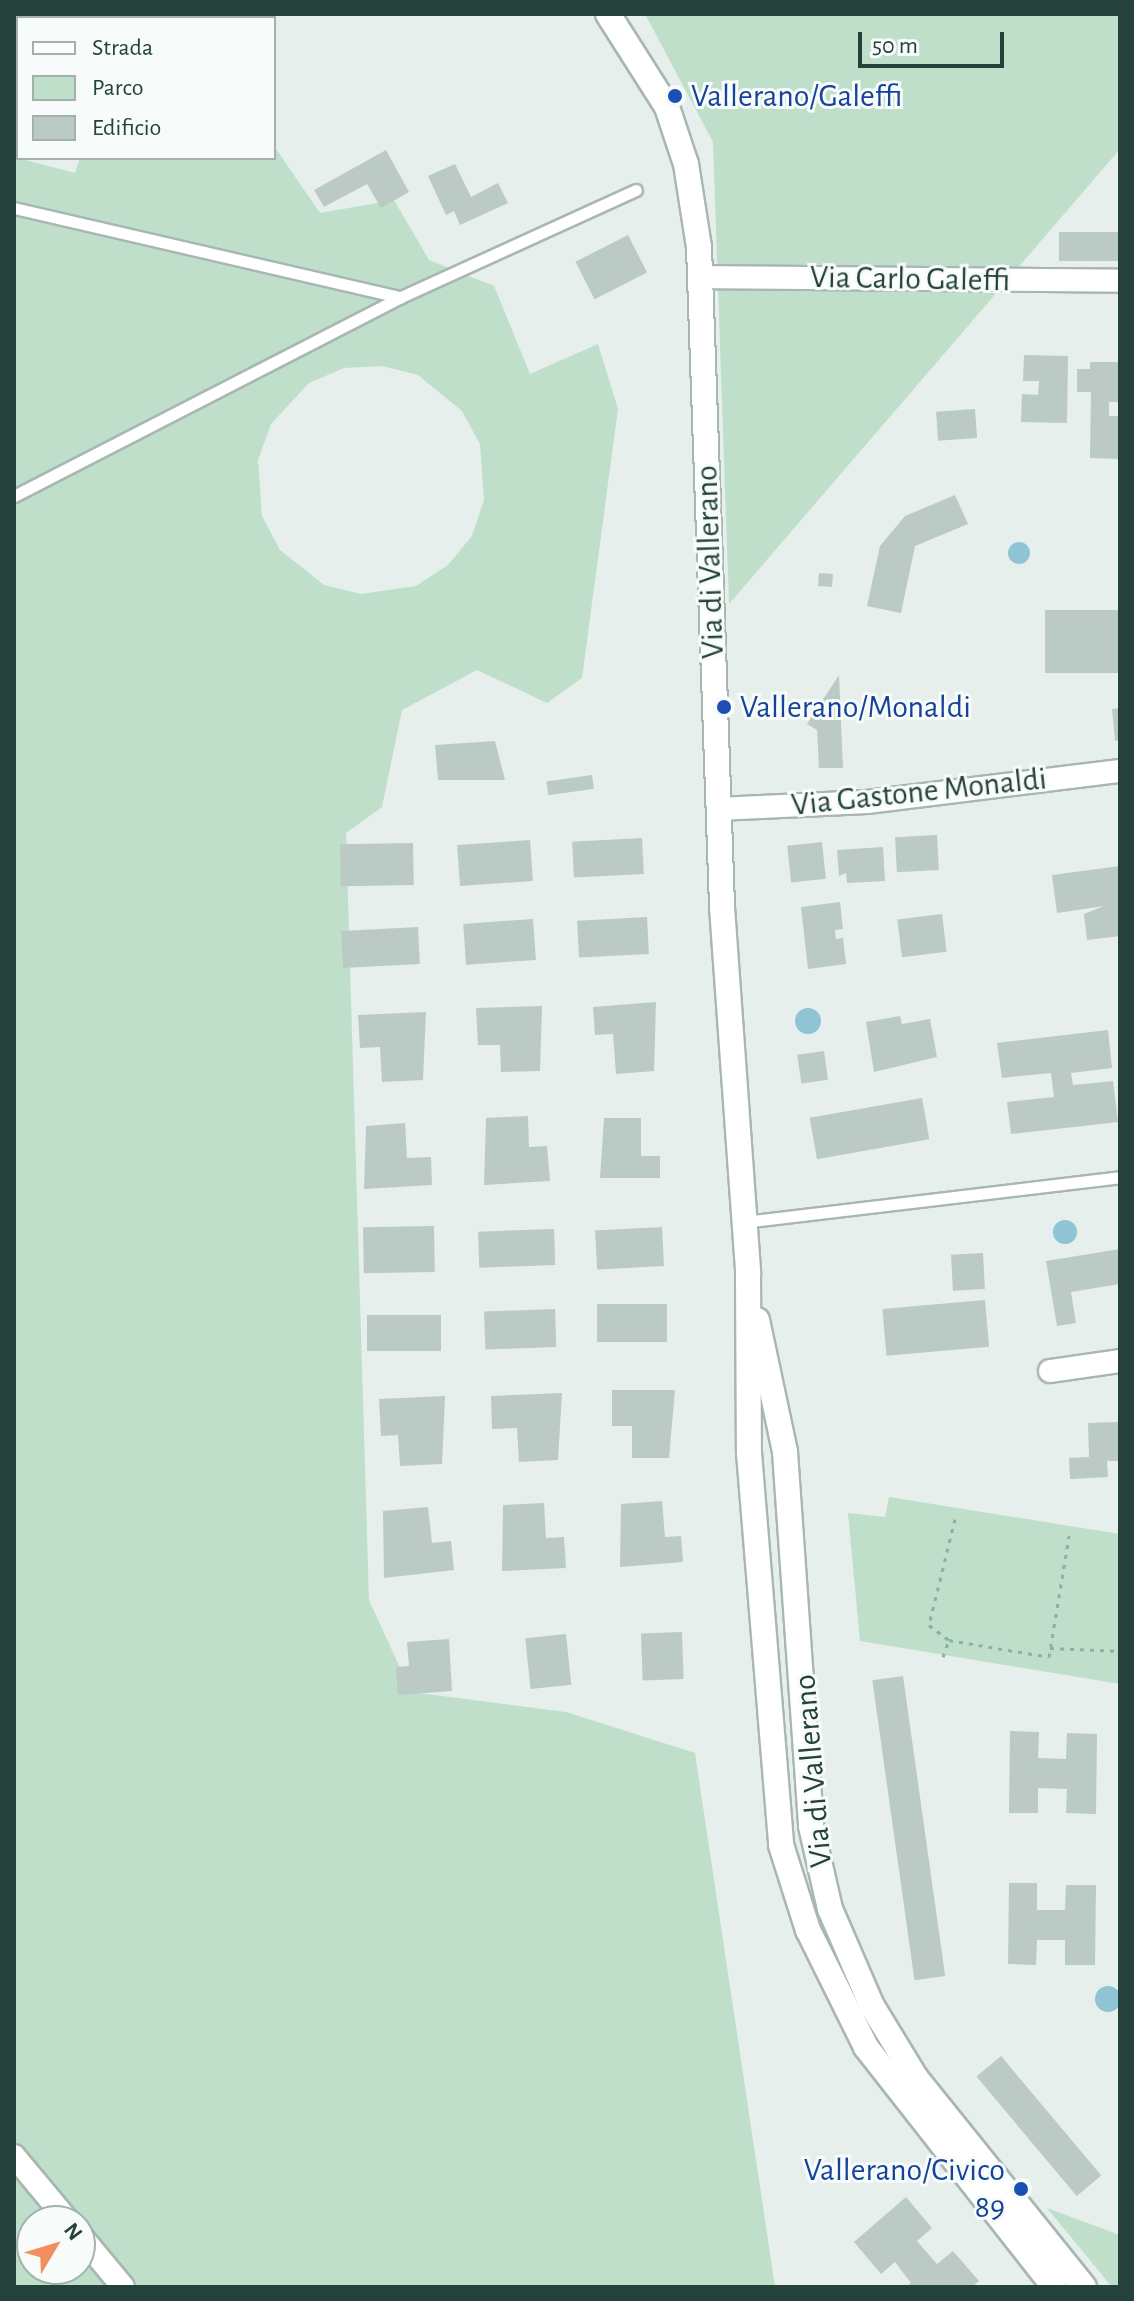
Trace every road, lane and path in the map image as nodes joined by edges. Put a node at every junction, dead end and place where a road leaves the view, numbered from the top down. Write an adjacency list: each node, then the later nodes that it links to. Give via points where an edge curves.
1 (608, 14): 4 (street, Via di Vallerano, via 649,70 677,135)
2 (636, 190): 6 (lane)
3 (14, 208): 6 (lane)
4 (701, 277): 5 (street, Via Carlo Galeffi); 9 (street, Via di Vallerano)
5 (1120, 281)
6 (401, 297): 7 (lane)
7 (14, 496)
8 (1120, 771): 9 (street, Via Gastone Monaldi, via 867,802)
9 (718, 809): 11 (street, Via di Vallerano)
10 (1120, 1177): 11 (lane)
11 (744, 1222): 12 (street, Via di Vallerano)
12 (748, 1274): 27 (street, Via di Vallerano, via 749,1453 775,1805 788,1874 826,1972 876,2063); 28 (street, Via di Vallerano, via 785,1452 810,1811 830,1909 872,2006 916,2078)
13 (1120, 1361): 14 (street)
14 (1050, 1371)
15 (955, 1519): 19 (path, via 929,1625)
16 (1069, 1536): 20 (path)
17 (1120, 1593): 18 (path)
18 (1120, 1619)
19 (949, 1640): 20 (path, via 1049,1657); 22 (path)
20 (1050, 1648): 21 (path)
21 (1120, 1651)
22 (943, 1657)
23 (14, 2156): 24 (street)
24 (55, 2205)
25 (96, 2254): 26 (street)
26 (123, 2287)
27 (1054, 2287)
28 (1084, 2287)

